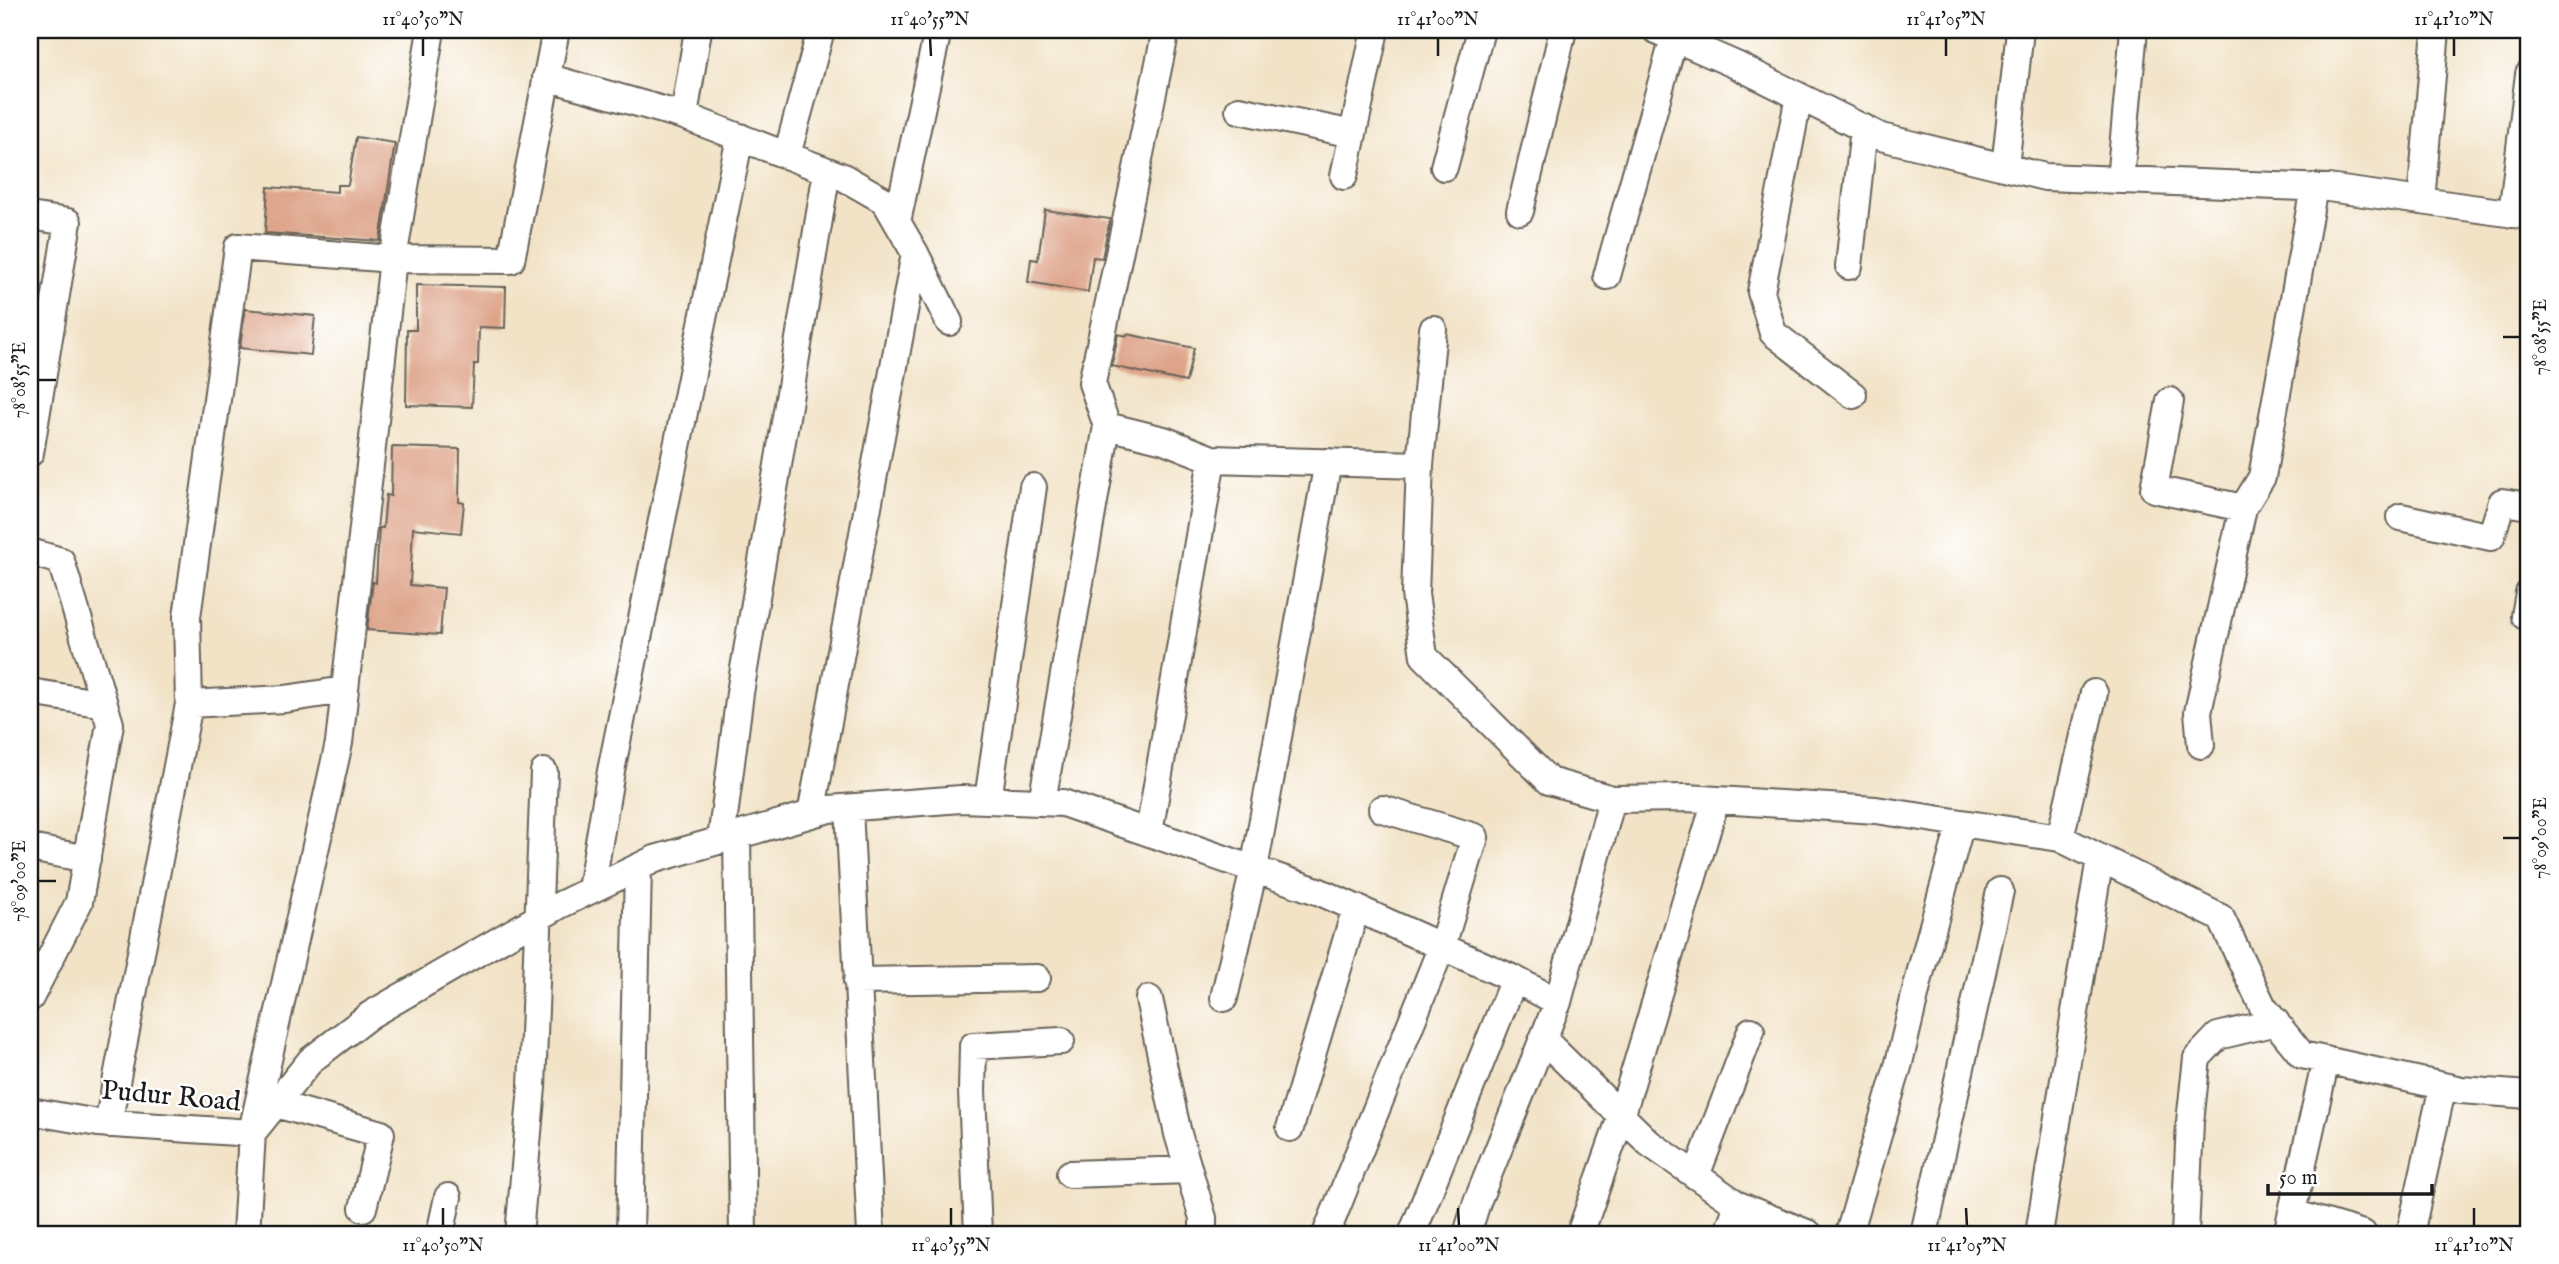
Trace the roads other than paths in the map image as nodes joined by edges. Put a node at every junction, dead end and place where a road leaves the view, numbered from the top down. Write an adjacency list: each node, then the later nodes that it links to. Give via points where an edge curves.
1 (431, 30): 35 (street)
2 (556, 30): 15 (street)
3 (698, 30): 18 (street)
4 (821, 30): 22 (street)
5 (938, 30): 33 (street)
6 (1166, 30): 42 (street, via 1092,383)
7 (1375, 30): 20 (street)
8 (1481, 30): 23 (street)
9 (1563, 30): 30 (street)
10 (2020, 30): 24 (street)
11 (2134, 30): 27 (street)
12 (2436, 30): 29 (street)
13 (1680, 36): 16 (street); 37 (street)
14 (2529, 74): 31 (street)
15 (546, 78): 18 (street); 35 (street, via 511,260)
16 (1799, 96): 19 (street); 40 (street, via 1761,292 1773,333)
17 (1239, 110): 20 (street)
18 (684, 116): 21 (street)
19 (1864, 128): 24 (street, via 1881,137); 36 (street)
20 (1353, 134): 26 (street)
21 (740, 137): 22 (street); 75 (street, via 611,771)
22 (787, 155): 25 (street)
23 (1444, 167)
24 (2005, 167): 27 (street, via 2045,177)
25 (827, 171): 33 (street, via 886,201); 68 (street, via 740,693)
26 (1344, 176)
27 (2120, 180): 28 (street)
28 (2314, 187): 29 (street); 49 (street, via 2262,477)
29 (2421, 201): 31 (street)
30 (1520, 211)
31 (2521, 215)
32 (30, 216): 43 (street, via 68,222)
33 (897, 222): 34 (street)
34 (915, 253): 38 (street); 65 (street)
35 (393, 258): 52 (street); 56 (street, via 238,247 187,617)
36 (1849, 265)
37 (1607, 276)
38 (949, 322)
39 (1433, 329): 46 (street)
40 (1853, 395)
41 (2170, 401): 49 (street, via 2154,489)
42 (1107, 426): 44 (street, via 1164,440); 62 (street)
43 (30, 453)
44 (1212, 459): 45 (street); 67 (street)
45 (1328, 462): 46 (street); 74 (street)
46 (1420, 465): 59 (street, via 1415,594 1424,656 1549,781)
47 (1033, 487): 60 (street)
48 (2529, 506): 50 (street, via 2502,502 2491,537)
49 (2243, 508): 57 (street, via 2199,712)
50 (2400, 517)
51 (30, 552): 55 (street, via 61,561)
52 (345, 690): 56 (street, via 285,699); 99 (street, via 339,743)
53 (30, 692): 55 (street)
54 (2094, 693): 69 (street)
55 (104, 704): 72 (street, via 110,724)
56 (189, 704): 97 (street)
57 (2201, 745)
58 (544, 772): 78 (street)
59 (1612, 799): 61 (street); 86 (street)
60 (988, 800): 62 (street); 63 (street)
61 (1716, 800): 66 (street, via 1875,810); 96 (street)
62 (1042, 803): 67 (street, via 1063,803)
63 (849, 808): 65 (street); 82 (street)
64 (1382, 809): 79 (street, via 1475,837)
65 (811, 814): 68 (street)
66 (1961, 823): 69 (street); 121 (street)
67 (1149, 833): 74 (street)
68 (729, 838): 73 (street); 111 (street)
69 (2060, 838): 71 (street)
70 (30, 848): 72 (street)
71 (2100, 858): 87 (street, via 2221,918 2263,1007); 123 (street)
72 (87, 859): 83 (street, via 79,902)
73 (638, 867): 75 (street); 110 (street)
74 (1254, 869): 77 (street); 84 (street)
75 (592, 889): 78 (street)
76 (2000, 891): 122 (street)
77 (1356, 908): 79 (street); 98 (street)
78 (540, 916): 94 (street, via 370,1015 311,1060); 109 (street)
79 (1442, 946): 81 (street); 115 (street)
80 (1037, 978): 82 (street)
81 (1514, 979): 86 (street); 116 (street)
82 (857, 981): 112 (street)
83 (30, 998)
84 (1224, 998)
85 (1149, 999): 100 (street)
86 (1558, 1002): 89 (street)
87 (2276, 1022): 91 (street, via 2302,1055); 124 (street, via 2218,1036 2197,1058)
88 (1751, 1031): 102 (street)
89 (1543, 1040): 96 (street); 117 (street)
90 (1061, 1041): 113 (street, via 973,1046)
91 (2326, 1060): 92 (street); 106 (street)
92 (2443, 1086): 93 (street); 126 (street)
93 (2529, 1095)
94 (276, 1104): 99 (street); 105 (street, via 381,1134)
95 (30, 1111): 97 (street, Pudur Road)
96 (1621, 1117): 102 (street); 118 (street)
97 (108, 1124): 99 (street, Pudur Road)
98 (1290, 1128)
99 (252, 1133): 107 (street, Pudur Road)
100 (1189, 1170): 101 (street); 114 (street)
101 (1070, 1174)
102 (1696, 1175): 104 (street)
103 (448, 1197): 108 (street)
104 (1738, 1205): 119 (street); 120 (street)
105 (363, 1208)
106 (2289, 1224): 125 (street)
107 (246, 1234)
108 (440, 1234)
109 (519, 1234)
110 (630, 1234)
111 (743, 1234)
112 (871, 1234)
113 (978, 1234)
114 (1203, 1234)
115 (1326, 1234)
116 (1412, 1234)
117 (1467, 1234)
118 (1580, 1234)
119 (1727, 1234)
120 (1809, 1234)
121 (1849, 1234)
122 (1924, 1234)
123 (2039, 1234)
124 (2185, 1234)
125 (2363, 1234)
126 (2410, 1234)

